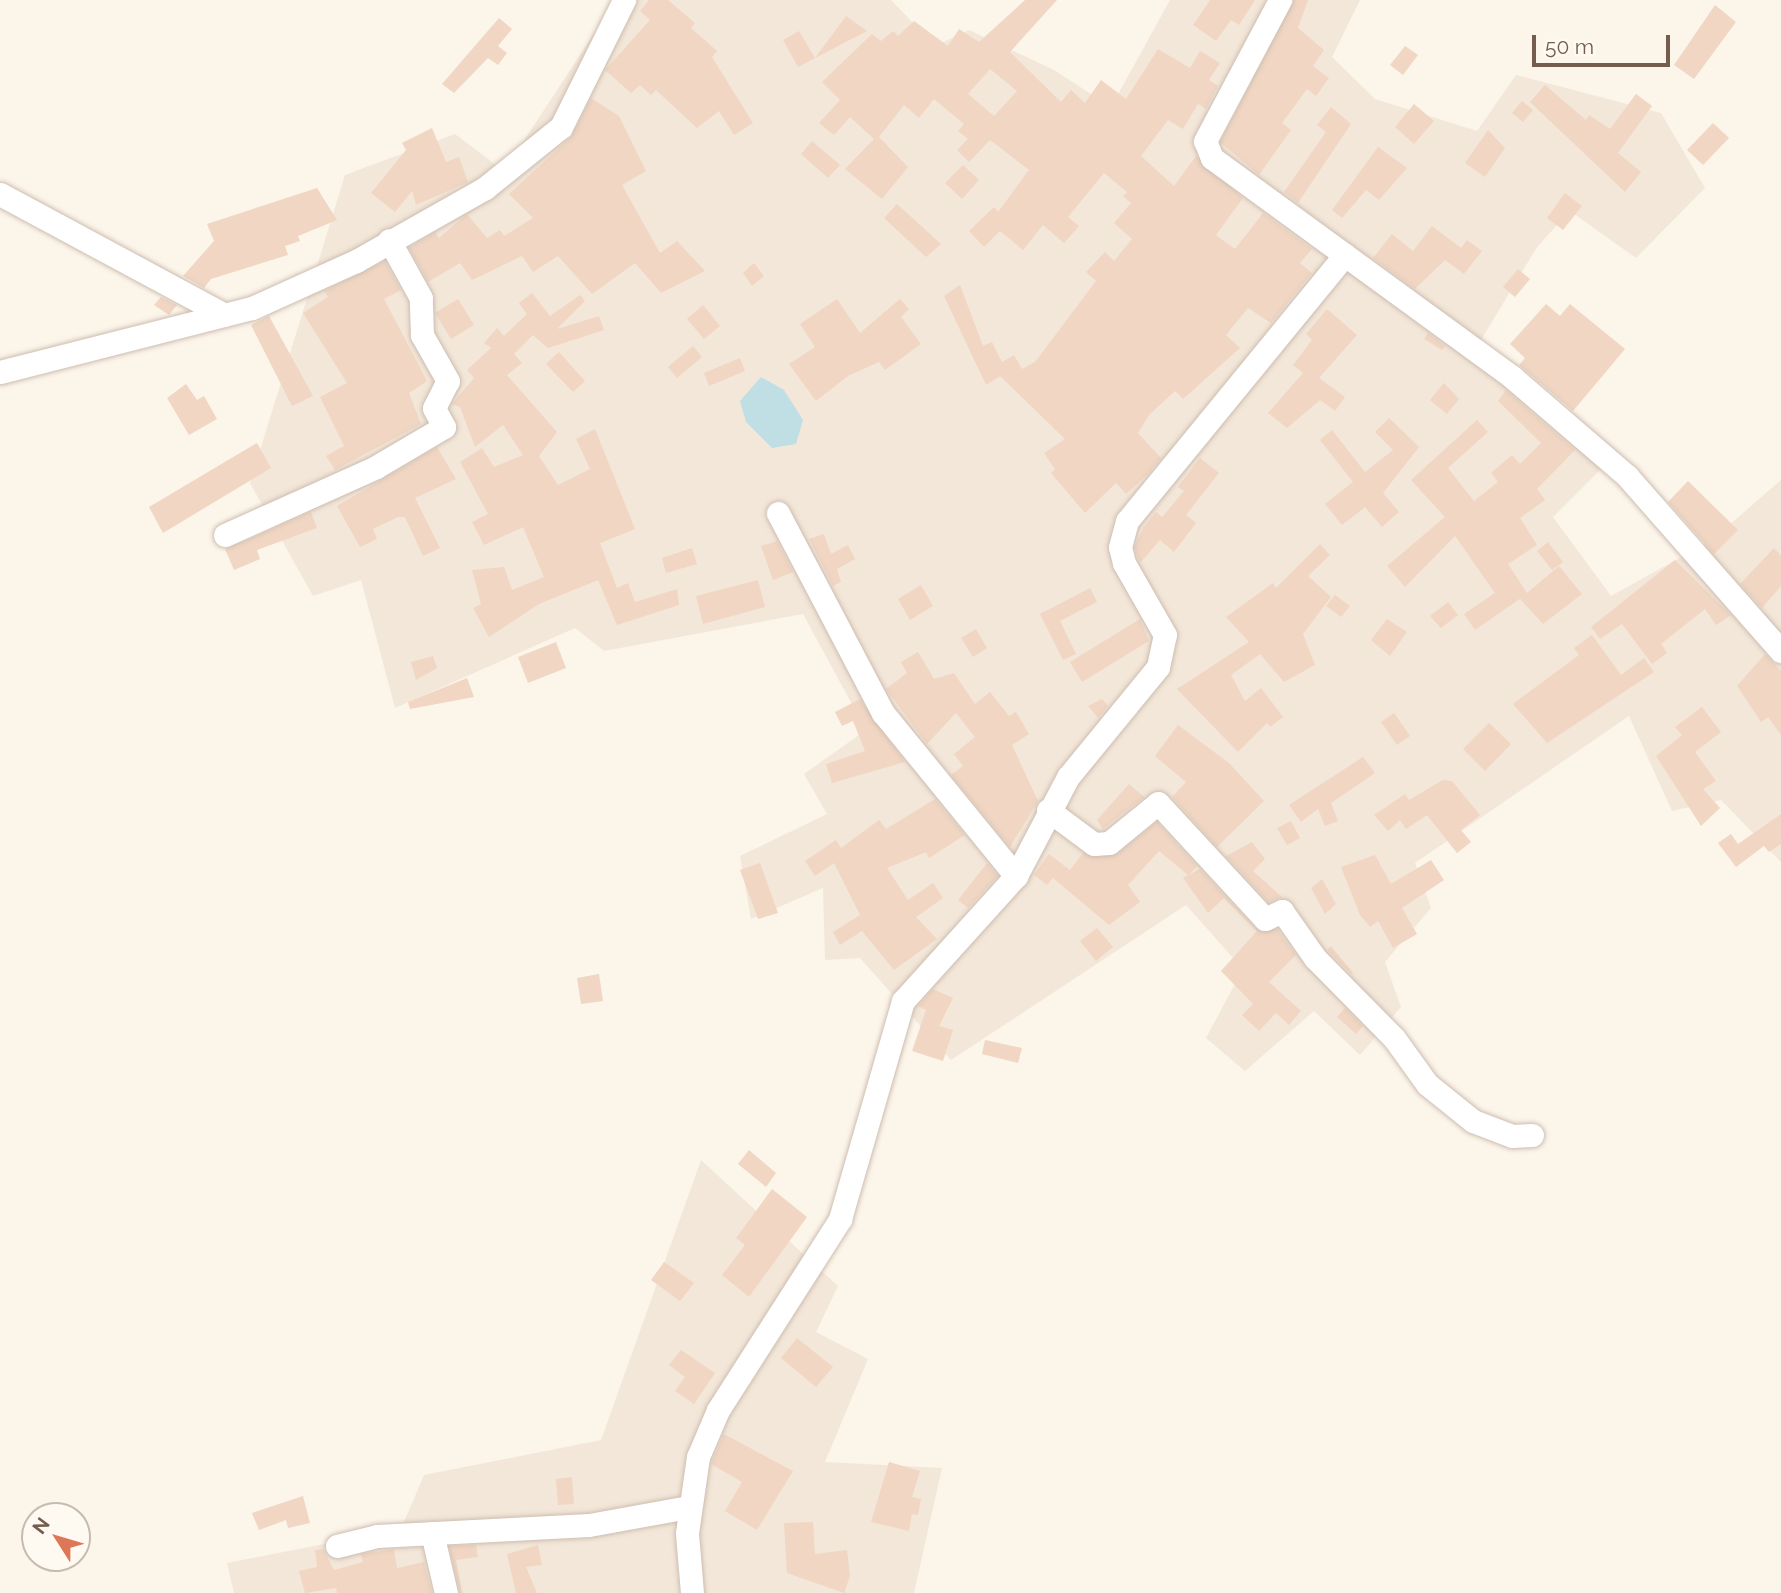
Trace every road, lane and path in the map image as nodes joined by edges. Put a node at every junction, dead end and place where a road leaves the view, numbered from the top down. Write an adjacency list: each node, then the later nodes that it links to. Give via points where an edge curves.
1 (624, 0): 4 (street, via 561,127 485,188)
2 (1280, 0): 5 (street, via 1205,141 1212,158)
3 (0, 194): 6 (street)
4 (389, 240): 6 (street, via 356,261); 9 (street, via 421,298 422,335 448,381 434,408 444,426 376,467)
5 (1345, 255): 10 (street, via 1512,377 1627,476); 11 (street, via 1127,521 1120,547 1125,563 1165,635 1158,667)
6 (225, 315): 7 (street)
7 (0, 372)
8 (778, 513): 12 (street, via 883,713)
9 (225, 535)
10 (1781, 651)
11 (1048, 810): 12 (street); 13 (street, via 1094,845 1109,843 1158,803 1265,919 1282,911 1315,958 1394,1038 1427,1084 1472,1121 1512,1136)
12 (1016, 876): 14 (street, via 903,1001 840,1219 718,1410 698,1457)
13 (1532, 1135)
14 (688, 1507): 15 (street, via 589,1525); 18 (street)
15 (432, 1533): 16 (street); 17 (street)
16 (337, 1546)
17 (446, 1593)
18 (692, 1593)

